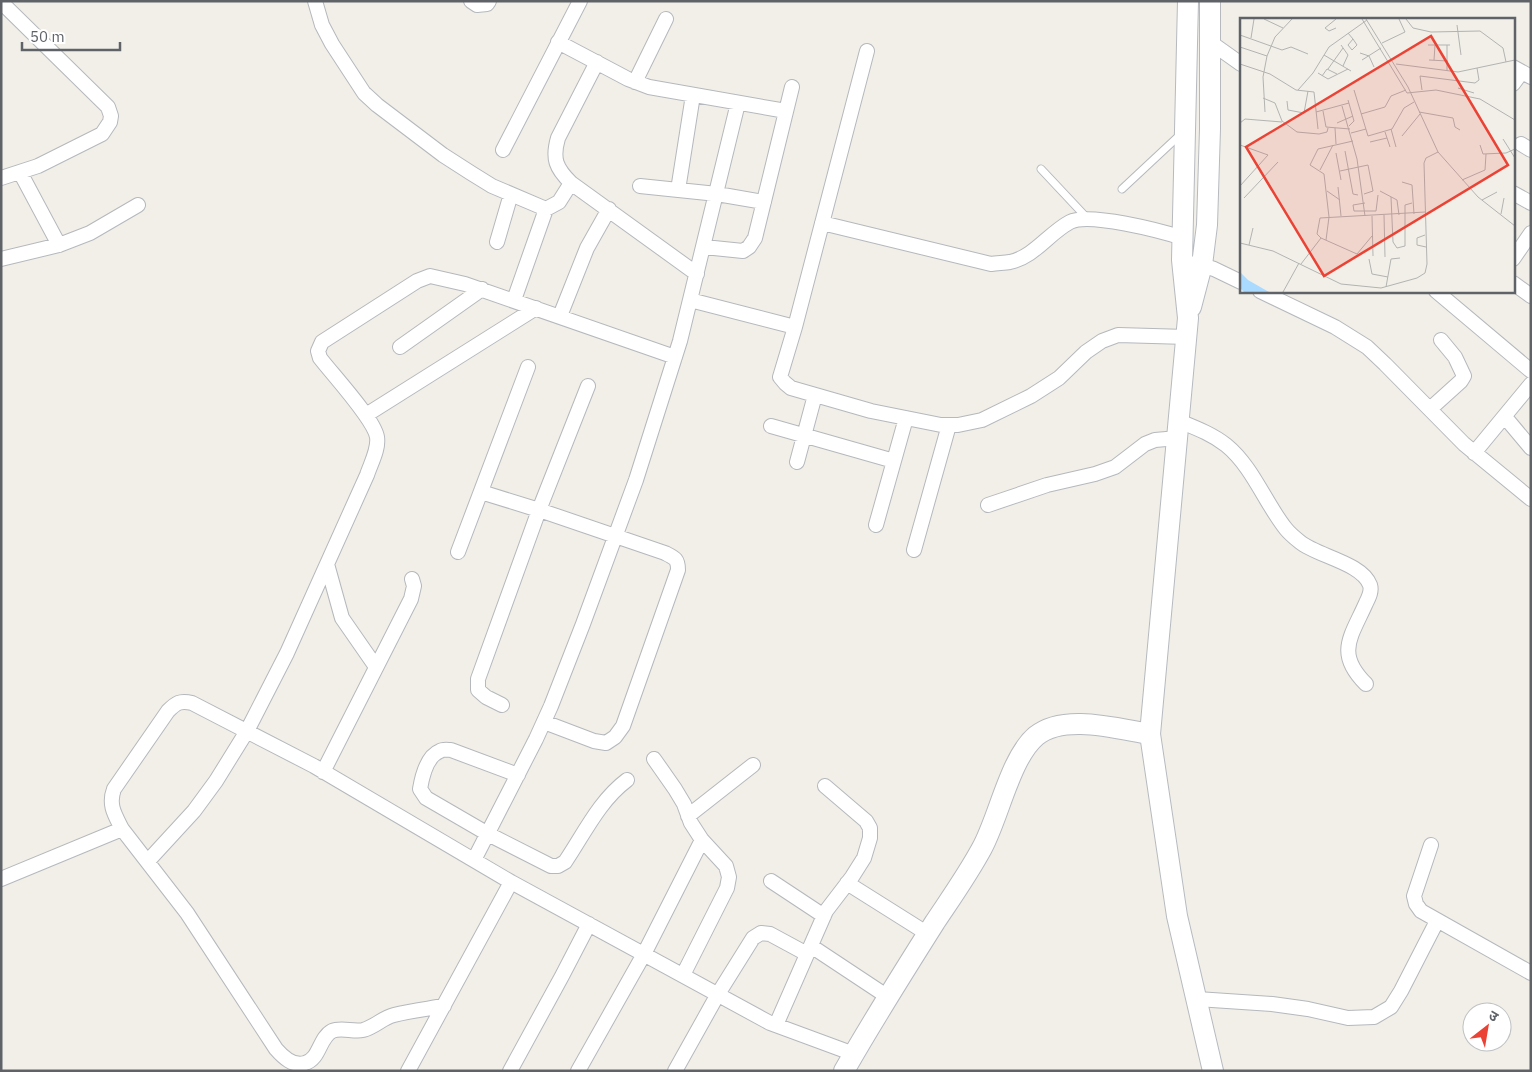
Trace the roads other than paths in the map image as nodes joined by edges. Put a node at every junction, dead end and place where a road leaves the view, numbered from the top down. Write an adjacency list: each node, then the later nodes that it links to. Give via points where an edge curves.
1 (315, 1): 31 (street, via 332,44 364,93 443,155 492,186)
2 (471, 1): 3 (street, via 477,5)
3 (489, 1)
4 (580, 1): 9 (street)
5 (1188, 1): 21 (street)
6 (1210, 1): 10 (street)
7 (1, 2): 24 (street, via 108,107 111,116 102,134)
8 (666, 19): 15 (street)
9 (558, 42): 12 (street); 22 (street)
10 (1210, 42): 13 (street); 48 (street, via 1208,225)
11 (867, 51): 39 (street)
12 (596, 62): 15 (street); 26 (street, via 555,149 560,172)
13 (1240, 63)
14 (1522, 72): 16 (street)
15 (635, 82): 18 (street, via 650,88)
16 (1514, 83)
17 (792, 87): 20 (street)
18 (693, 95): 19 (street); 29 (street)
19 (738, 103): 20 (street); 32 (street)
20 (786, 111): 33 (street)
21 (1186, 130): 28 (lane); 41 (street)
22 (503, 150)
23 (1041, 169): 38 (lane)
24 (20, 172): 25 (street); 43 (street)
25 (1, 178)
26 (571, 183): 36 (street, via 559,202); 37 (street)
27 (640, 186): 29 (street)
28 (1122, 189)
29 (678, 190): 32 (street)
30 (1514, 193): 34 (street)
31 (511, 194): 36 (street); 42 (street)
32 (717, 194): 33 (street); 44 (street)
33 (764, 202): 44 (street, via 755,238 749,247 743,251)
34 (1531, 203)
35 (138, 205): 43 (street, via 90,233)
36 (546, 209): 57 (street)
37 (609, 209): 49 (street); 60 (street, via 587,248)
38 (1088, 219): 39 (street, via 1072,221 1032,252 1012,262 991,264); 41 (street, via 1141,226)
39 (822, 223): 61 (street)
40 (1531, 233): 45 (street)
41 (1183, 238): 47 (street)
42 (497, 242)
43 (59, 245): 46 (street)
44 (704, 247): 49 (street)
45 (1514, 258)
46 (1, 259)
47 (1182, 260): 48 (street); 62 (street)
48 (1202, 265): 50 (street); 62 (street)
49 (697, 274): 58 (street)
50 (1240, 282)
51 (1514, 284): 56 (street)
52 (482, 289): 57 (street); 64 (street); 72 (street, via 430,276 417,281 322,342 318,352 320,358)
53 (1264, 292): 55 (street)
54 (1437, 292): 66 (street)
55 (1281, 296): 71 (street, via 1367,347)
56 (1531, 296)
57 (514, 300): 59 (street)
58 (690, 300): 61 (street); 65 (street)
59 (536, 308): 60 (street); 72 (street)
60 (560, 316): 65 (street)
61 (795, 327): 70 (street, via 780,377 791,388)
62 (1188, 328): 75 (street, via 1118,335 1102,341 1059,378 1031,396 982,420); 77 (street)
63 (1440, 340): 71 (street, via 1455,357 1464,376)
64 (400, 347)
65 (675, 357): 88 (street)
66 (1529, 364)
67 (528, 367): 83 (street)
68 (1531, 384): 74 (street)
69 (588, 386): 86 (street)
70 (815, 395): 73 (street); 78 (street)
71 (1430, 409): 80 (street)
72 (366, 416): 91 (street, via 375,431 376,450)
73 (906, 418): 75 (street); 81 (street)
74 (1505, 418): 79 (street); 80 (street)
75 (949, 425): 89 (street)
76 (771, 426): 78 (street)
77 (1178, 429): 85 (street, via 1145,444 1115,467); 94 (street, via 1210,434 1228,446 1286,530 1305,546 1352,568 1369,582 1371,590 1348,648 1348,660); 98 (street)
78 (804, 436): 81 (street); 82 (street)
79 (1531, 448)
80 (1474, 453): 84 (street)
81 (894, 461): 87 (street)
82 (797, 462)
83 (481, 492): 86 (street); 90 (street)
84 (1531, 499)
85 (988, 505)
86 (540, 510): 88 (street); 95 (street, via 478,679 478,690)
87 (876, 525)
88 (615, 536): 96 (street); 96 (street, via 665,553 678,562 678,570 623,726 606,743)
89 (914, 550)
90 (458, 552)
91 (327, 564): 93 (street, via 342,618); 97 (street)
92 (412, 578): 93 (street, via 411,599)
93 (376, 667): 101 (street)
94 (1366, 684)
95 (502, 705)
96 (544, 722): 102 (street)
97 (247, 732): 101 (street); 106 (street, via 192,703 177,702 114,789 111,808); 111 (street, via 194,812)
98 (1150, 734): 119 (street, via 1086,724 1056,726 1036,736 1014,771 982,848); 126 (street, via 1178,916)
99 (654, 759): 105 (street, via 675,788)
100 (753, 765): 105 (street)
101 (323, 772): 110 (street)
102 (518, 774): 107 (street); 107 (street, via 451,750 441,750 432,755 421,778 420,789 426,798)
103 (627, 780): 107 (street, via 604,802 564,862 558,866 551,866)
104 (825, 786): 115 (street, via 866,820 870,828 864,858)
105 (688, 816): 108 (street)
106 (122, 829): 111 (street); 112 (street)
107 (488, 834): 110 (street)
108 (702, 840): 121 (street); 123 (street, via 726,866 729,877 727,888)
109 (1431, 844): 117 (street, via 1414,896 1421,911)
110 (474, 860): 114 (street)
111 (148, 861): 127 (street, via 276,1049 296,1064 312,1060 331,1032 360,1030 373,1027 393,1015)
112 (1, 879)
113 (771, 881): 116 (street)
114 (511, 882): 118 (street); 127 (street)
115 (848, 883): 116 (street); 119 (street)
116 (824, 916): 120 (street)
117 (1437, 921): 122 (street); 126 (street, via 1401,992 1391,1007 1374,1018 1348,1018 1272,1004)
118 (589, 924): 121 (street); 131 (street)
119 (928, 934): 125 (street)
120 (809, 950): 124 (street, via 761,933 753,938); 125 (street); 128 (street)
121 (644, 954): 123 (street); 132 (street)
122 (1531, 973)
123 (683, 975): 124 (street)
124 (718, 994): 128 (street); 133 (street)
125 (888, 997): 129 (street)
126 (1197, 998): 134 (street)
127 (444, 1006): 130 (street)
128 (776, 1025): 129 (street)
129 (849, 1062)
130 (408, 1071)
131 (510, 1071)
132 (578, 1071)
133 (675, 1071)
134 (1213, 1071)

